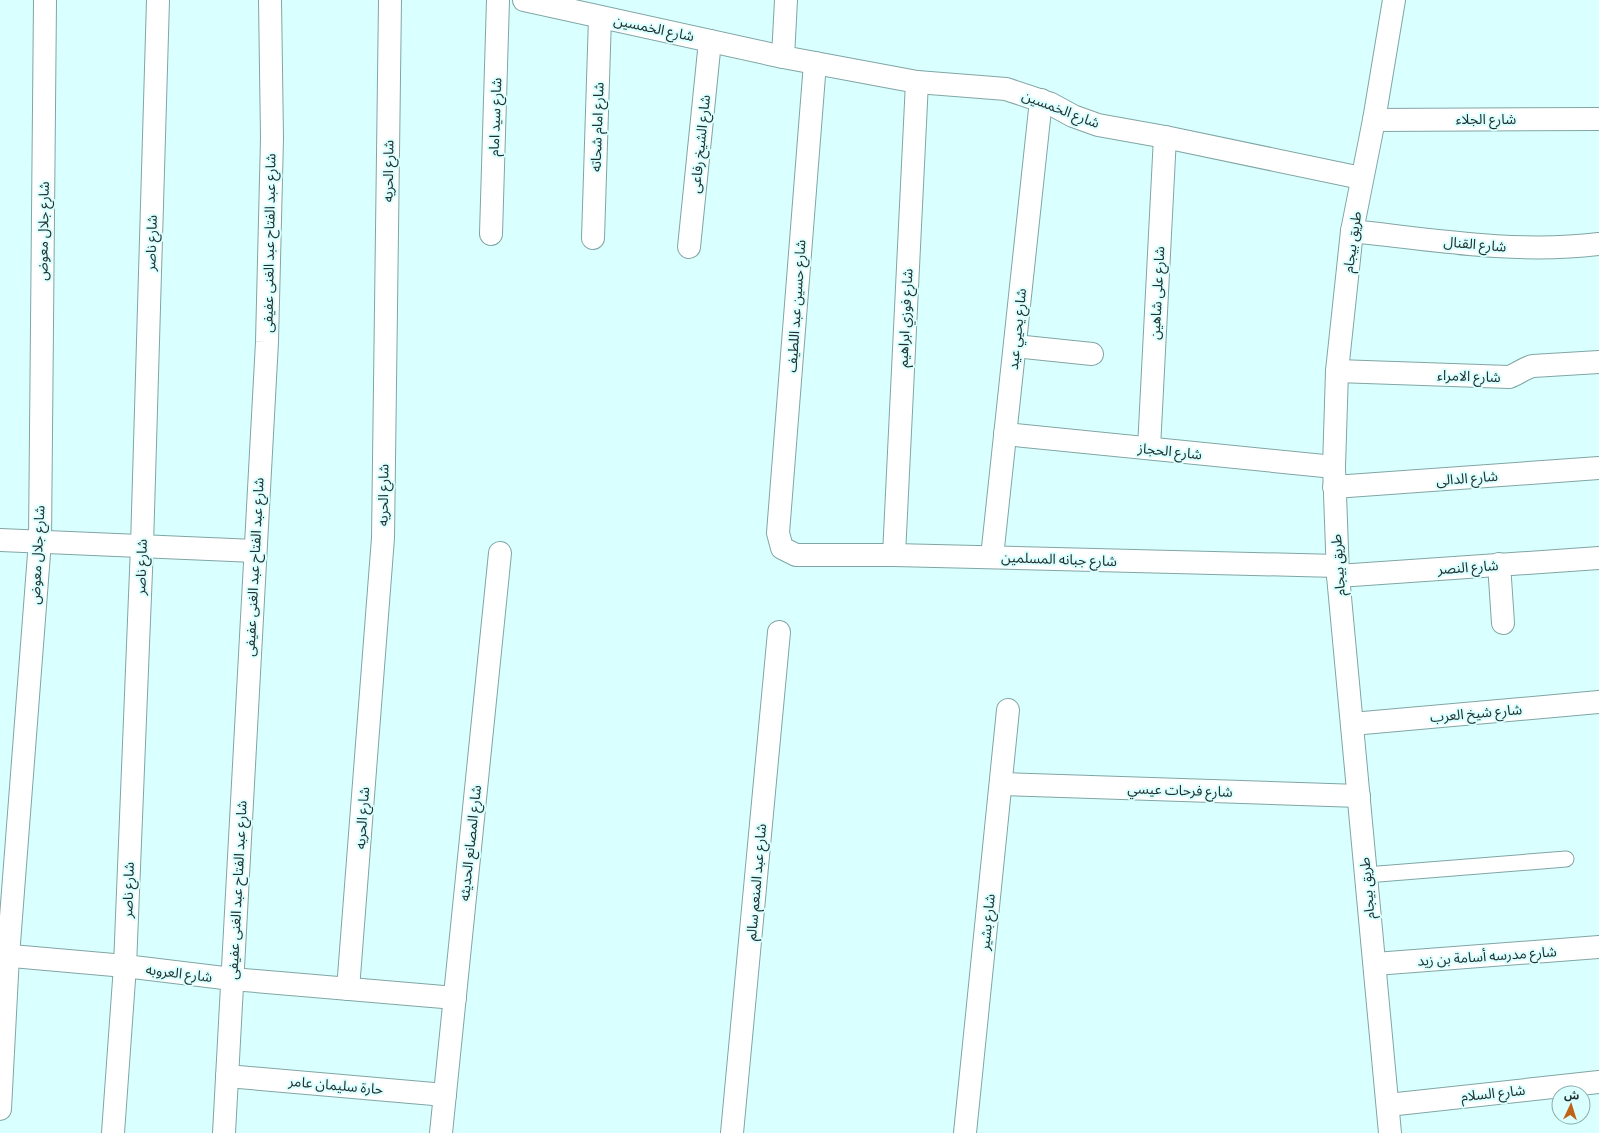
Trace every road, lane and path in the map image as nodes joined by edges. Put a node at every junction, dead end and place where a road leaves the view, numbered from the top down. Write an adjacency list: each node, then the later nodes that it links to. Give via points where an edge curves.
1 (45, 0): 33 (street, شارع جلال معوض)
2 (158, 0): 34 (street, شارع ناصر)
3 (270, 0): 36 (street, شارع عبد الفتاح عبد الغنى عفيفى, via 272,138 267,342)
4 (390, 0): 57 (street, شارع الحريه, via 383,538)
5 (498, 0): 20 (street, شارع سيد امام)
6 (524, 0): 9 (street, شارع الخمسين)
7 (786, 0): 11 (street)
8 (1394, 0): 16 (street, طريق بيجام)
9 (600, 17): 10 (street, شارع الخمسين); 21 (street, شارع امام شحاته)
10 (710, 41): 11 (street, شارع الخمسين); 23 (street, شارع الشيخ رفاعى)
11 (783, 57): 12 (street, شارع الخمسين)
12 (814, 63): 13 (street, شارع الخمسين); 35 (street, شارع حسين عبد اللطيف, via 778,533)
13 (917, 82): 14 (street, شارع الخمسين, via 1006,89); 38 (street, شارع فوزي ابراهيم)
14 (1041, 100): 17 (street, شارع الخمسين, via 1098,125); 24 (street, شارع يحيي عيد)
15 (1599, 119): 16 (street, شارع الجلاء)
16 (1374, 120): 18 (street, طريق بيجام)
17 (1165, 137): 18 (street, شارع الخمسين); 29 (street, شارع على شاهين)
18 (1361, 178): 19 (street, طريق بيجام)
19 (1352, 231): 22 (street, شارع القنال, via 1508,247); 27 (street, طريق بيجام)
20 (491, 234)
21 (593, 238)
22 (1599, 244)
23 (689, 247)
24 (1015, 346): 25 (street); 28 (street, شارع يحيي عيد)
25 (1092, 354)
26 (1599, 362): 27 (street, شارع الامراء, via 1533,366 1509,377)
27 (1337, 371): 31 (street, طريق بيجام)
28 (1006, 434): 29 (street, شارع الحجاز); 39 (street, شارع يحيي عيد)
29 (1149, 448): 31 (street, شارع الحجاز)
30 (1599, 468): 31 (street, شارع الدالى)
31 (1334, 477): 42 (street, طريق بيجام)
32 (0, 540): 33 (street)
33 (40, 541): 34 (street); 53 (street, شارع جلال معوض)
34 (142, 546): 36 (street); 55 (street, شارع ناصر)
35 (782, 548): 38 (street, شارع جبانه المسلمين, via 796,555)
36 (255, 551): 56 (street, شارع عبد الفتاح عبد الغنى عفيفى)
37 (500, 553): 58 (street, شارع المصانع الحديثه)
38 (894, 555): 39 (street, شارع جبانه المسلمين)
39 (992, 557): 42 (street, شارع جبانه المسلمين)
40 (1599, 558): 41 (street, شارع النصر)
41 (1499, 564): 42 (street, شارع النصر); 43 (street)
42 (1338, 571): 47 (street, طريق بيجام)
43 (1503, 623)
44 (779, 632): 67 (street, شارع عبد المنعم سالم)
45 (1599, 702): 47 (street, شارع شيخ العرب)
46 (1008, 710): 48 (street, شارع بشير)
47 (1352, 724): 49 (street, طريق بيجام)
48 (1001, 784): 49 (street, شارع فرحات عيسي); 68 (street, شارع بشير)
49 (1358, 796): 51 (street, طريق بيجام)
50 (1566, 859): 51 (lane)
51 (1366, 875): 54 (street, طريق بيجام)
52 (1599, 947): 54 (street, شارع مدرسه أسامة بن زيد)
53 (4, 955): 55 (street, شارع العروبه); 63 (street, شارع جلال معوض)
54 (1374, 964): 62 (street, طريق بيجام)
55 (125, 966): 56 (street, شارع العروبه); 64 (street, شارع ناصر)
56 (232, 979): 57 (street, شارع العروبه); 59 (street, شارع عبد الفتاح عبد الغنى عفيفى)
57 (348, 989): 58 (street, شارع العروبه)
58 (454, 998): 61 (street, شارع المصانع الحديثه)
59 (227, 1076): 61 (street, حارة سليمان عامر); 65 (street, شارع عبد الفتاح عبد الغنى عفيفى)
60 (1599, 1082): 62 (street, شارع السلام)
61 (445, 1095): 66 (street, شارع المصانع الحديثه)
62 (1388, 1105): 69 (street, طريق بيجام)
63 (0, 1109)
64 (113, 1133)
65 (224, 1133)
66 (441, 1133)
67 (732, 1133)
68 (965, 1133)
69 (1390, 1133)

